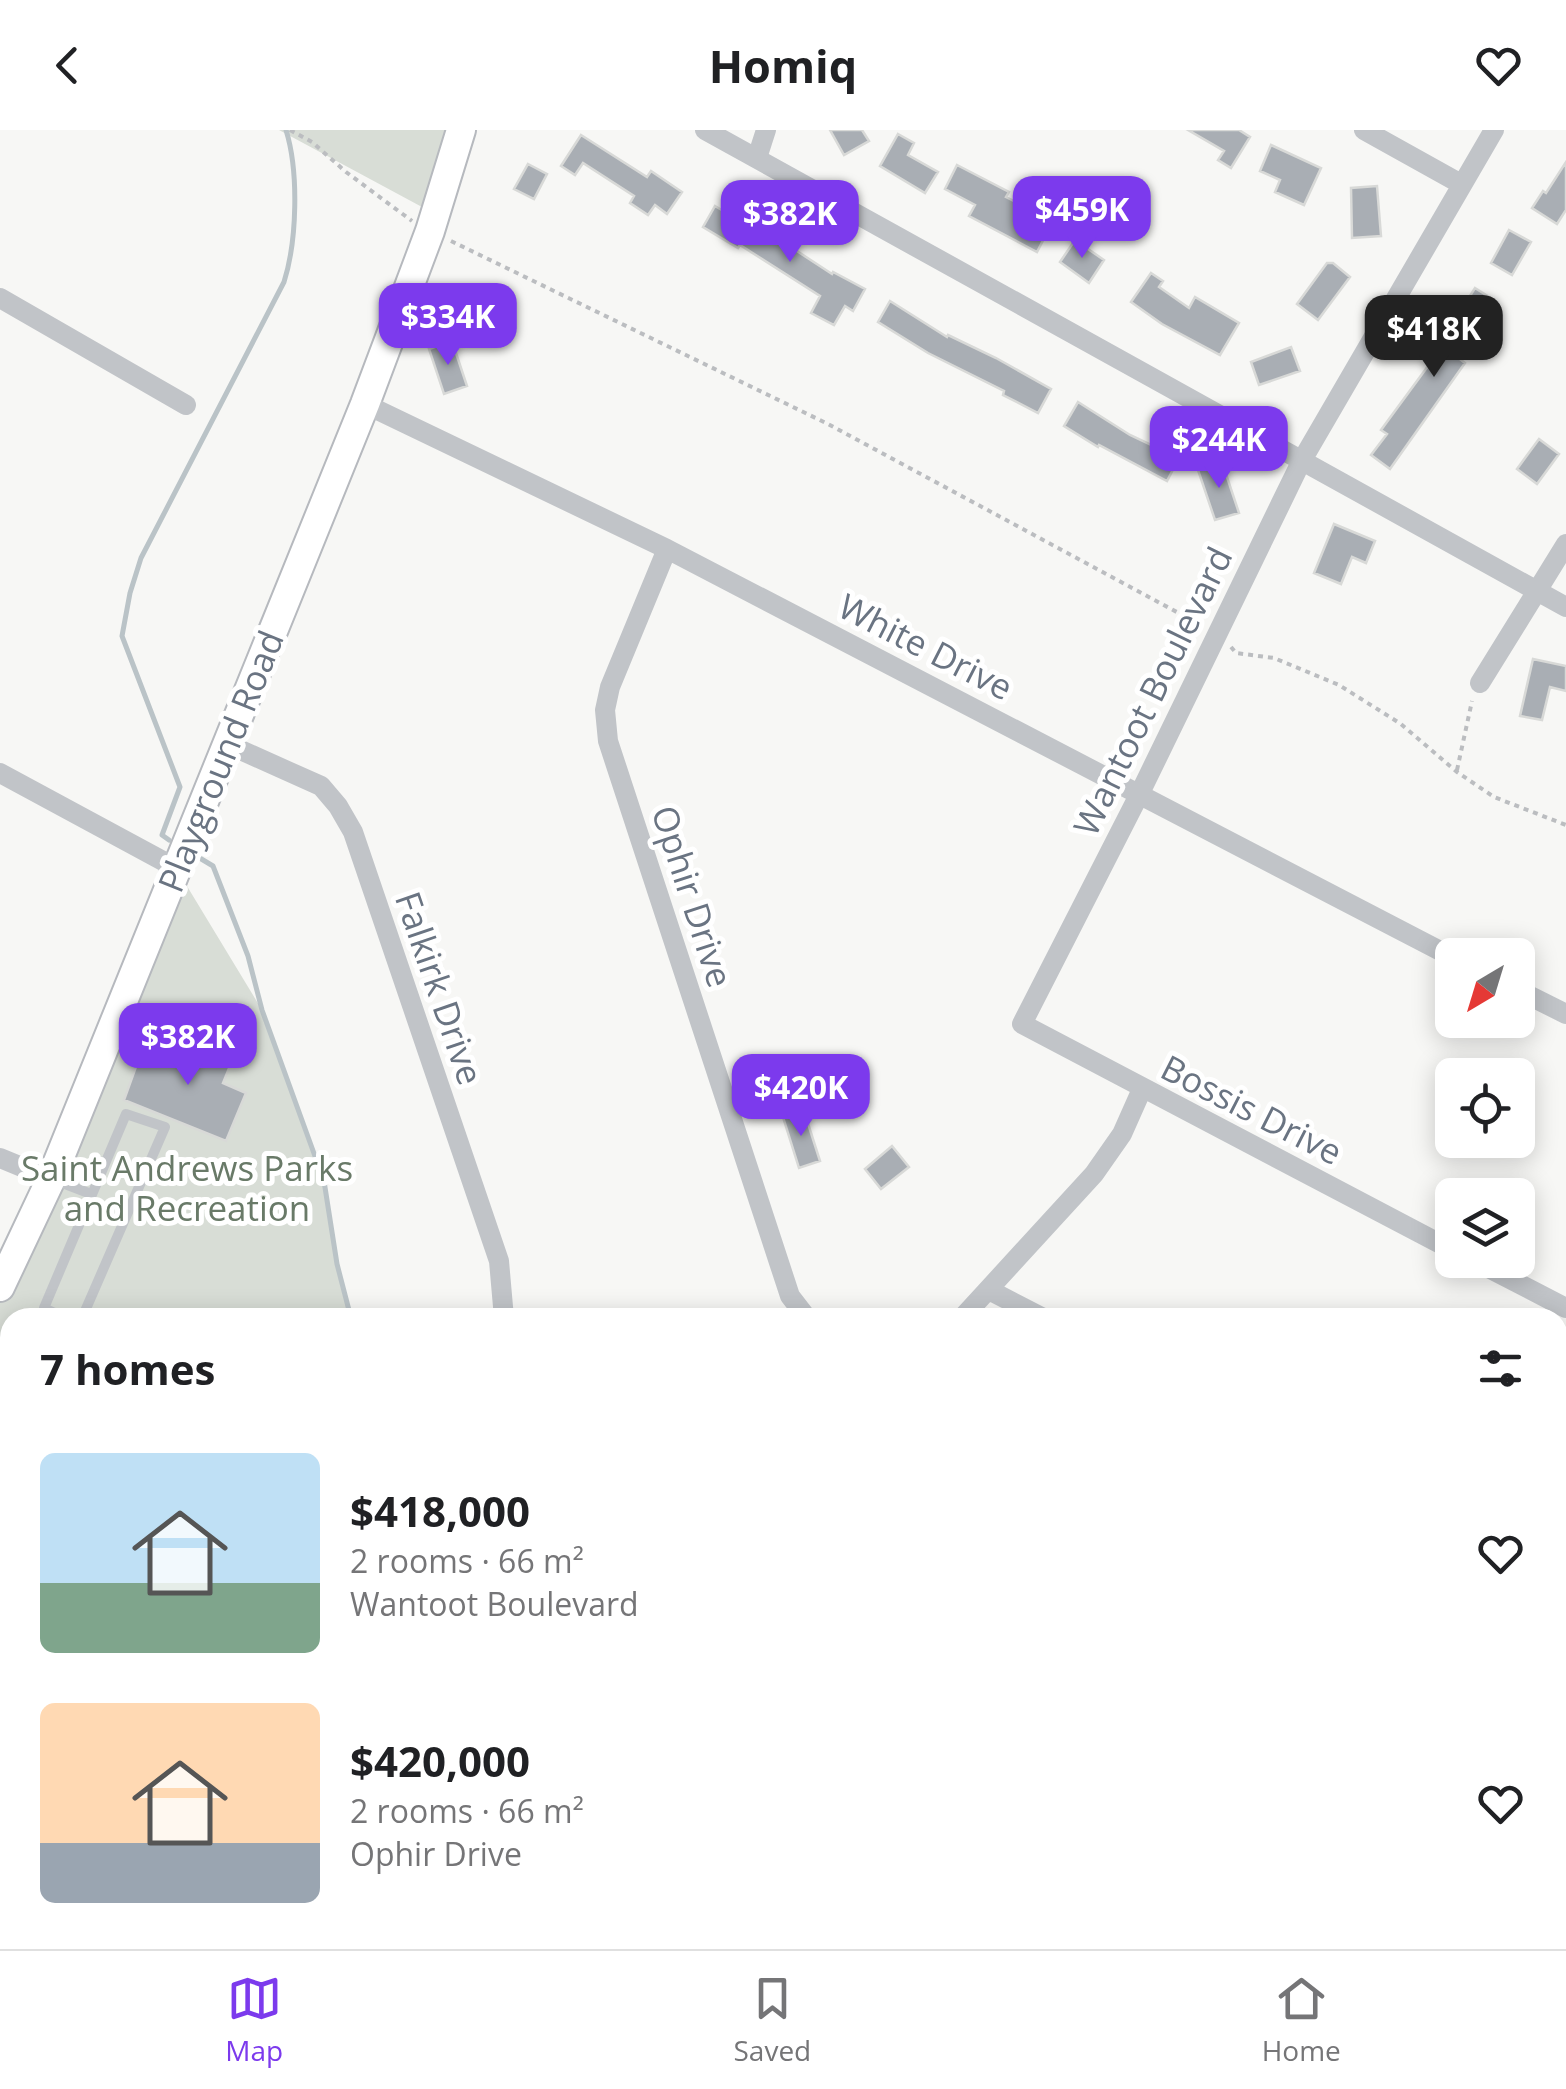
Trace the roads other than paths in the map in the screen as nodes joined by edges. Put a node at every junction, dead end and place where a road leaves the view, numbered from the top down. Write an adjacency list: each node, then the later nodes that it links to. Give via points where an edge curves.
1 (461, 130): 9 (main road, Playground Road)
2 (705, 130): 6 (street)
3 (766, 130): 6 (street)
4 (1364, 130): 7 (street)
5 (1494, 130): 7 (street, Wantoot Boulevard)
6 (757, 158): 11 (street)
7 (1461, 184): 11 (street, Wantoot Boulevard)
8 (0, 298): 10 (street)
9 (365, 404): 13 (street, White Drive); 17 (main road, Playground Road)
10 (186, 406)
11 (1301, 462): 14 (street); 19 (street, Wantoot Boulevard)
12 (1566, 544): 14 (street)
13 (667, 549): 19 (street, White Drive); 36 (street, Ophir Drive, via 610,687 608,741 790,1296)
14 (1537, 592): 15 (street); 16 (street)
15 (1566, 606)
16 (1480, 684)
17 (227, 744): 20 (main road, Playground Road); 35 (street, Falkirk Drive, via 320,786 353,832 498,1260)
18 (0, 773): 20 (street)
19 (1140, 793): 21 (street, White Drive); 24 (street, Wantoot Boulevard)
20 (176, 868): 27 (main road, Playground Road)
21 (1435, 948)
22 (1535, 998): 23 (street)
23 (1566, 1014)
24 (1022, 1024): 25 (street, Bossis Drive)
25 (1142, 1089): 29 (street, Bossis Drive); 32 (street, via 1094,1174)
26 (0, 1158): 27 (street)
27 (51, 1178): 28 (lane); 31 (main road, Playground Road)
28 (91, 1194): 33 (lane); 34 (lane, via 126,1114 165,1127)
29 (1435, 1241)
30 (1507, 1278): 39 (street)
31 (0, 1287)
32 (988, 1290): 37 (street); 38 (street)
33 (44, 1308)
34 (86, 1308)
35 (503, 1308)
36 (800, 1308)
37 (971, 1308)
38 (1023, 1308)
39 (1566, 1308)

